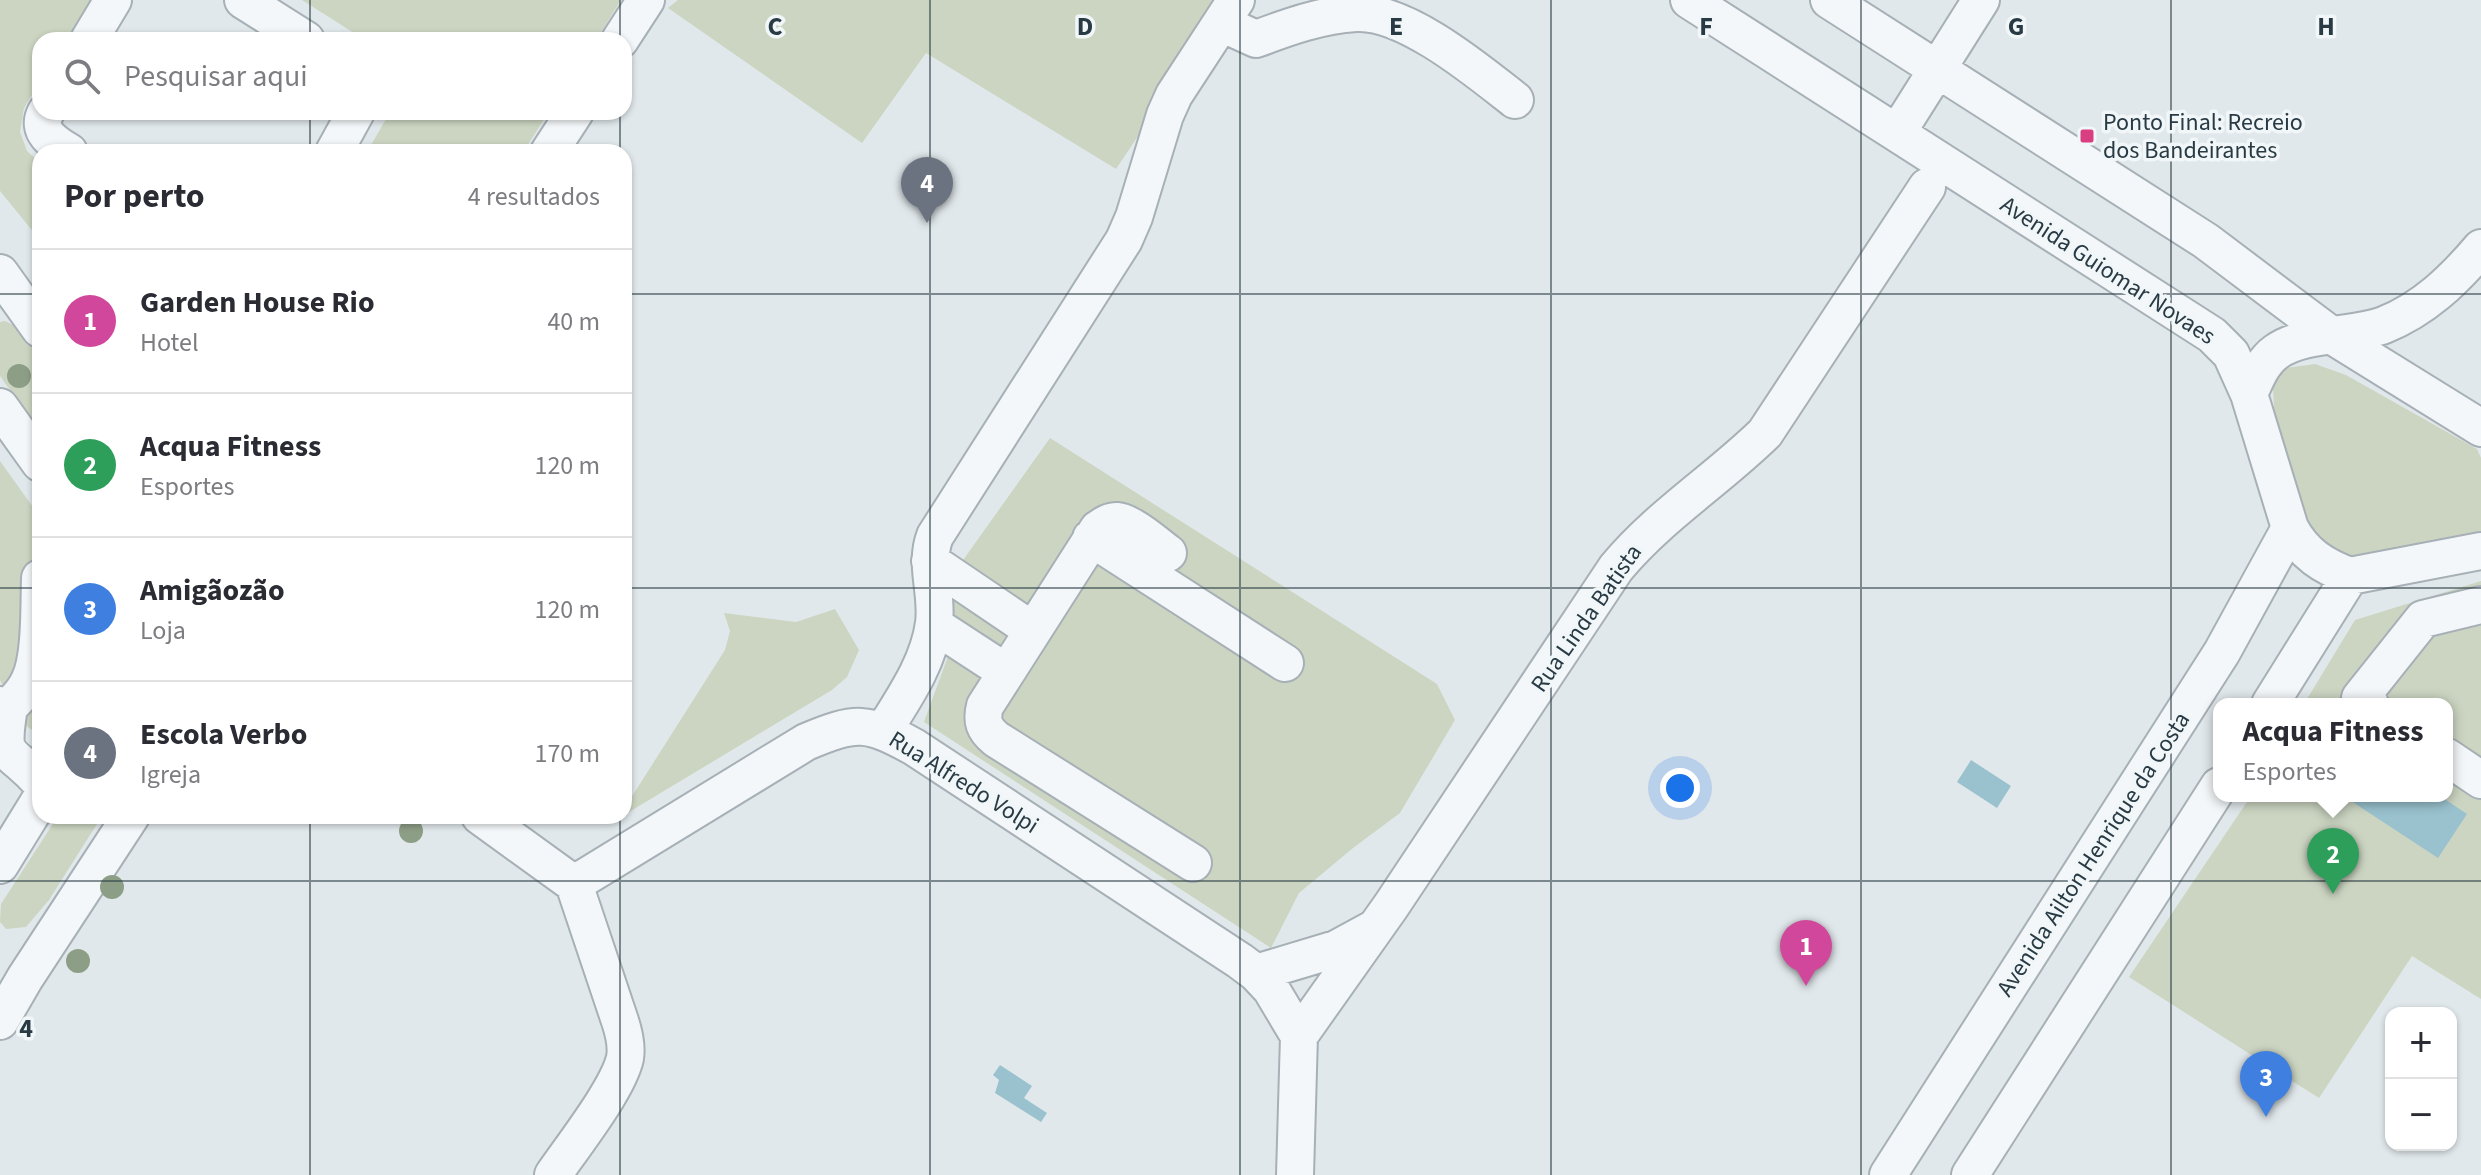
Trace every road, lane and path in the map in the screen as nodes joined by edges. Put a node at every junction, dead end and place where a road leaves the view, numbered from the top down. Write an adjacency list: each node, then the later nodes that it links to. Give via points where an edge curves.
1 (113, 0): 8 (street)
2 (243, 0): 9 (street)
3 (646, 0): 10 (street)
4 (1689, 0): 16 (street, Avenida Guiomar Novaes)
5 (1829, 0): 11 (street)
6 (1981, 0): 11 (street)
7 (1228, 12): 12 (street, via 1256,39 1305,22 1359,13 1394,20 1476,69); 33 (street, via 1174,95 1124,240 935,536)
8 (94, 32)
9 (293, 32)
10 (625, 32)
11 (1938, 68): 16 (street); 24 (street, via 2206,241)
12 (1515, 100)
13 (42, 120): 17 (street, via 44,132)
14 (352, 120): 18 (street)
15 (570, 120): 19 (street)
16 (1897, 133): 25 (street, Avenida Guiomar Novaes, via 2212,335 2231,354)
17 (56, 144)
18 (338, 144)
19 (554, 144)
20 (1927, 187): 55 (street, Rua Linda Batista, via 1765,433 1638,541 1616,568)
21 (2481, 248): 24 (street, via 2425,304 2384,325)
22 (4, 286): 23 (street)
23 (32, 319)
24 (2331, 335): 25 (street, via 2276,352 2259,371); 27 (street)
25 (2249, 394): 29 (street, Avenida Guiomar Novaes)
26 (0, 407): 28 (street)
27 (2481, 428)
28 (32, 452)
29 (2290, 528): 34 (street, Avenida Guiomar Novaes, via 2310,556); 62 (street, Avenida Ailton Henrique da Costa, via 2222,652)
30 (1091, 538): 32 (street, via 1108,522 1117,521); 37 (street); 38 (street)
31 (2481, 551): 34 (street)
32 (1168, 553)
33 (930, 561): 36 (street); 37 (street)
34 (2350, 576): 41 (street)
35 (2481, 605): 42 (street, via 2423,619)
36 (934, 625): 39 (street); 44 (street, via 914,679)
37 (1032, 630): 39 (street)
38 (1285, 663)
39 (1006, 672): 52 (street, via 982,716 988,733)
40 (32, 674): 43 (street, via 22,694)
41 (2274, 698)
42 (2360, 698)
43 (4, 706): 46 (street, via 1,742 6,754)
44 (884, 730): 54 (street, Rua Alfredo Volpi, via 838,728 806,742); 57 (street, Rua Alfredo Volpi)
45 (2453, 761): 47 (street)
46 (32, 775)
47 (2481, 780)
48 (2213, 795): 63 (street)
49 (32, 813): 53 (street)
50 (125, 824): 56 (street)
51 (491, 824): 54 (street)
52 (1193, 863)
53 (0, 865)
54 (574, 884): 60 (street, via 625,1037 626,1055 619,1076)
55 (1376, 927): 57 (street, via 1336,949); 59 (street, Rua Linda Batista)
56 (12, 970): 58 (street)
57 (1256, 973): 59 (street, Rua Alfredo Volpi)
58 (0, 1021)
59 (1299, 1036): 61 (street)
60 (553, 1175)
61 (1295, 1175)
62 (1888, 1175)
63 (1970, 1175)

